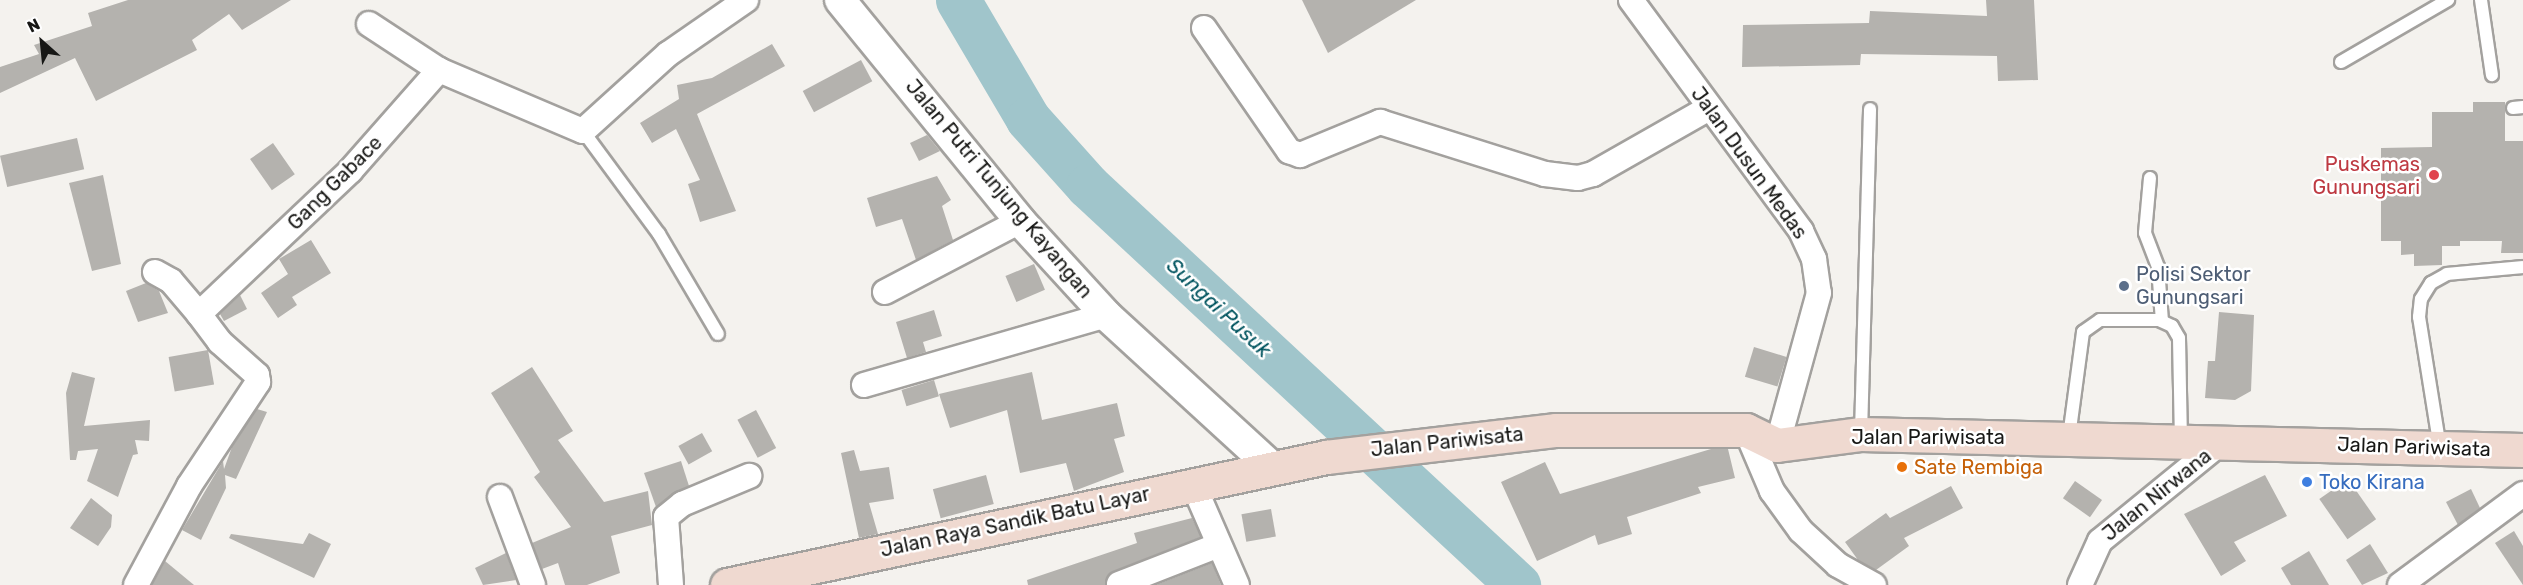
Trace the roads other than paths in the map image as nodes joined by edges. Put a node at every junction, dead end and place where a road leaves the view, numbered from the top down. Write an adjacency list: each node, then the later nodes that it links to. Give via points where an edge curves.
1 (746, 0): 13 (street, via 668,54)
2 (840, 0): 15 (street, Jalan Putri Tunjung Kayangan)
3 (1631, 0): 11 (street, Jalan Dusun Medas)
4 (2448, 0): 8 (lane)
5 (2481, 0): 10 (lane)
6 (369, 24): 9 (street)
7 (1204, 28): 11 (street, via 1289,151 1300,155 1380,122 1545,174 1578,178)
8 (2341, 62)
9 (439, 70): 13 (street); 19 (street, Gang Gabace, via 326,196)
10 (2492, 75)
11 (1709, 108): 29 (street, Jalan Dusun Medas, via 1801,231 1819,282)
12 (1870, 109): 25 (lane)
13 (583, 131): 22 (lane, via 659,234)
14 (2150, 178): 21 (lane, via 2145,233 2158,267)
15 (1020, 220): 18 (street); 20 (street, Jalan Putri Tunjung Kayangan)
16 (2523, 267): 30 (lane, via 2447,274 2431,283 2421,299 2419,317)
17 (155, 272): 19 (street, via 171,281)
18 (885, 292)
19 (199, 314): 39 (street, via 220,342 257,375 258,382 189,486)
20 (1106, 315): 23 (street); 32 (street, Jalan Putri Tunjung Kayangan)
21 (2162, 321): 26 (lane, via 2100,320 2083,332); 27 (lane, via 2172,326 2179,338)
22 (718, 334)
23 (864, 385)
24 (1746, 430): 29 (main road, Jalan Pariwisata); 32 (main road, Jalan Pariwisata, via 1618,427 1432,442); 44 (street, via 1772,491 1801,531 1838,565)
25 (1861, 434): 26 (main road, Jalan Pariwisata); 29 (main road, Jalan Pariwisata)
26 (2069, 438): 27 (main road, Jalan Pariwisata)
27 (2181, 440): 28 (main road, Jalan Pariwisata)
28 (2224, 440): 30 (main road, Jalan Pariwisata); 45 (street, Jalan Nirwana, via 2100,541)
29 (1777, 445)
30 (2440, 449): 31 (main road, Jalan Pariwisata)
31 (2523, 450)
32 (1300, 462): 34 (main road, Jalan Raya Sandik Batu Layar)
33 (749, 476): 41 (street, via 682,504 666,517)
34 (1193, 484): 37 (street); 42 (main road, Jalan Raya Sandik Batu Layar)
35 (2523, 494): 46 (street)
36 (500, 497): 40 (street)
37 (1219, 545): 38 (street); 43 (street)
38 (1119, 584)
39 (136, 585)
40 (533, 585)
41 (671, 585)
42 (727, 585)
43 (1237, 585)
44 (1874, 585)
45 (2080, 585)
46 (2400, 585)

